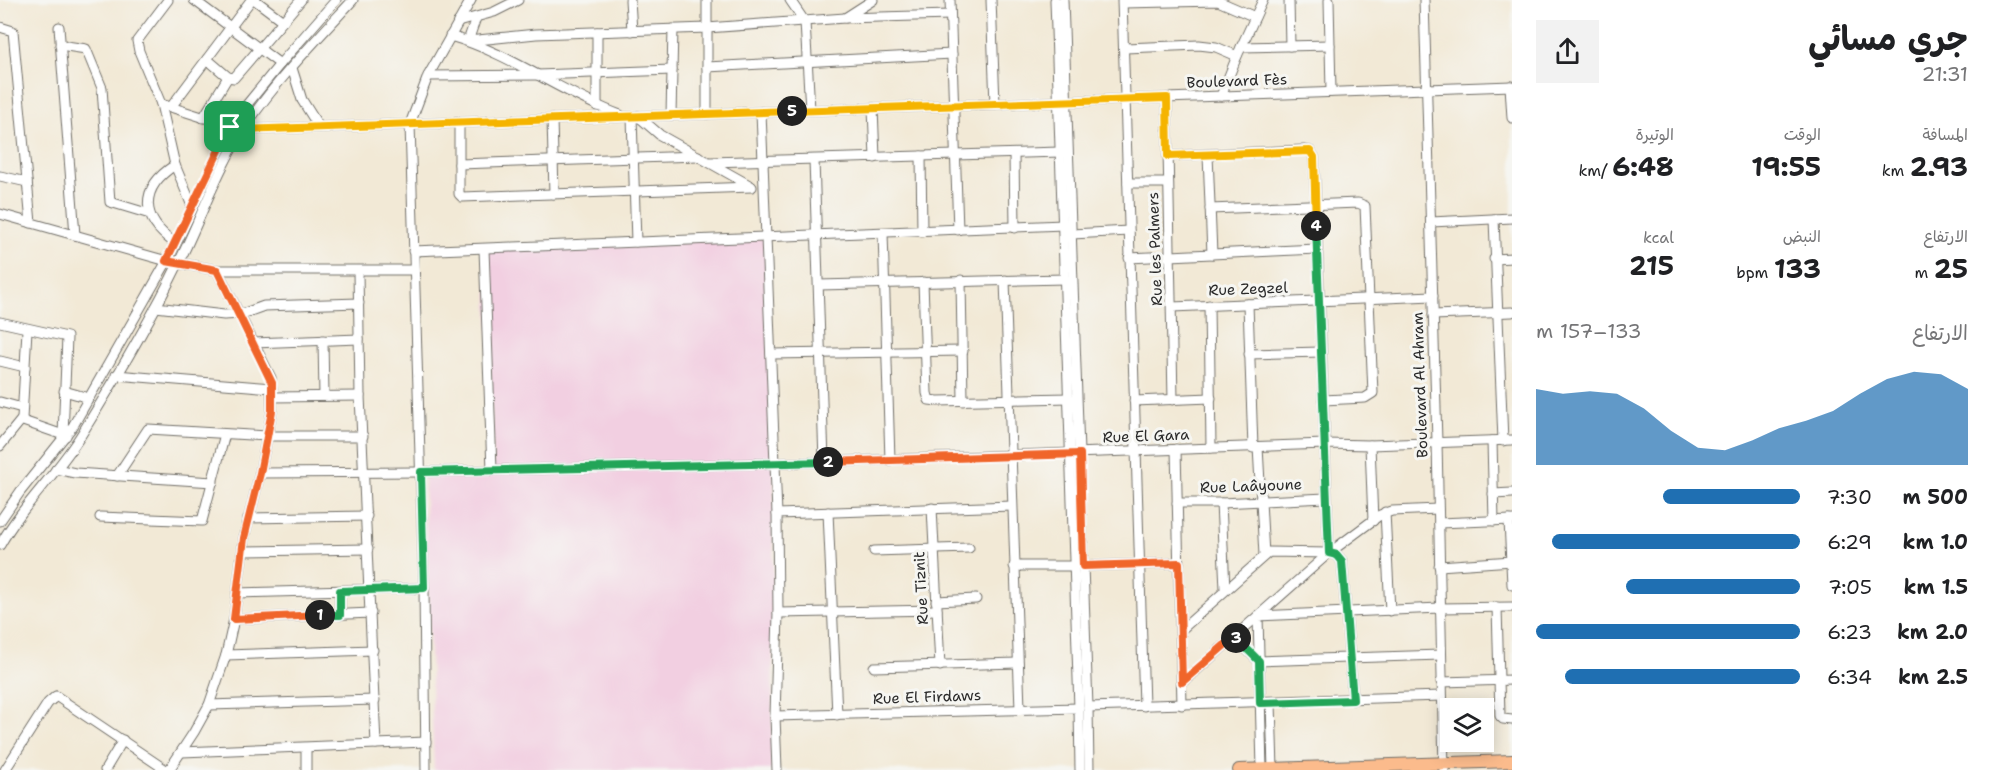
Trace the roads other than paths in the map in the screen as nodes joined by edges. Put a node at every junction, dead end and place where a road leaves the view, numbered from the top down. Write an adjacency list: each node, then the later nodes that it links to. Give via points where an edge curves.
1 (168, 0): 62 (street, via 137,41)
2 (194, 0): 30 (street)
3 (253, 0): 26 (street); 30 (street)
4 (301, 0): 26 (street)
5 (336, 0): 47 (street)
6 (353, 0): 49 (street)
7 (471, 0): 27 (street)
8 (518, 0): 23 (street)
9 (630, 0): 34 (street)
10 (707, 0): 31 (street)
11 (790, 0): 28 (street)
12 (873, 0): 24 (street)
13 (950, 0): 22 (street)
14 (991, 0): 63 (street)
15 (1055, 0): 61 (street)
16 (1064, 0): 61 (street)
17 (1263, 0): 25 (street)
18 (1289, 0): 40 (street)
19 (1329, 0): 39 (street)
20 (1424, 0): 56 (street, Boulevard Al Ahram)
21 (1123, 1): 25 (street, via 1218,1); 41 (street)
22 (950, 15): 24 (street); 44 (street)
23 (476, 18): 27 (street); 37 (street)
24 (844, 18): 28 (street)
25 (1255, 18): 43 (street)
26 (283, 21): 42 (street)
27 (458, 22): 36 (street)
28 (805, 22): 31 (street); 46 (street)
29 (58, 27): 38 (street)
30 (230, 27): 42 (street); 45 (street)
31 (707, 28): 33 (street); 48 (street)
32 (1, 30): 97 (street, via 13,31)
33 (673, 30): 34 (street); 50 (street)
34 (632, 31): 35 (street)
35 (597, 32): 37 (street); 51 (street)
36 (450, 36): 37 (street); 53 (street)
37 (468, 41): 52 (street)
38 (60, 45): 108 (street, via 86,49 102,88 110,202); 120 (street)
39 (1330, 45): 40 (street); 57 (street)
40 (1290, 46): 43 (street)
41 (1125, 48): 43 (street, via 1199,45); 60 (street)
42 (259, 49): 47 (street); 54 (street, via 234,78)
43 (1239, 52): 58 (street)
44 (952, 54): 46 (street); 64 (street)
45 (207, 59): 54 (street); 66 (street)
46 (808, 61): 48 (street); 68 (street)
47 (280, 64): 78 (street)
48 (707, 67): 70 (street)
49 (292, 68): 79 (street, via 302,100); 80 (street)
50 (672, 70): 51 (street); 71 (street)
51 (597, 73): 52 (street); 65 (street)
52 (538, 75): 53 (street); 65 (street)
53 (428, 76): 77 (street)
54 (228, 77): 73 (street)
55 (1511, 86): 56 (street, Boulevard Fès); 74 (street)
56 (1427, 89): 57 (street, Boulevard Fès); 112 (street, Boulevard Al Ahram)
57 (1331, 92): 58 (street, Boulevard Fès)
58 (1221, 96): 59 (street, Boulevard Fès)
59 (1167, 98): 60 (street, Boulevard Fès); 87 (street, Rue les Palmers)
60 (1126, 99): 61 (street, Boulevard Fès); 98 (street)
61 (1062, 102): 63 (street, Boulevard Fès); 81 (street); 119 (street)
62 (161, 104): 66 (street, Boulevard Fès); 95 (street)
63 (995, 104): 64 (street, Boulevard Fès)
64 (954, 105): 67 (street, Boulevard Fès); 83 (street)
65 (597, 106): 72 (street)
66 (171, 107): 73 (street, Boulevard Fès)
67 (873, 108): 68 (street, Boulevard Fès); 89 (street)
68 (810, 110): 69 (street, Boulevard Fès)
69 (761, 112): 70 (street, Boulevard Fès); 92 (street)
70 (707, 114): 71 (street, Boulevard Fès)
71 (671, 115): 72 (street, Boulevard Fès)
72 (632, 117): 75 (street, Boulevard Fès); 85 (street); 88 (street)
73 (203, 118): 78 (street, Boulevard Fès)
74 (1512, 118)
75 (552, 119): 76 (street, Boulevard Fès); 90 (street)
76 (459, 123): 77 (street, Boulevard Fès); 94 (street)
77 (410, 124): 79 (street, Boulevard Fès); 127 (street)
78 (230, 127): 80 (street, Boulevard Fès); 105 (street)
79 (319, 128): 80 (street, Boulevard Fès)
80 (243, 130): 134 (street)
81 (1060, 152): 82 (street); 113 (street)
82 (1014, 154): 83 (street); 114 (street)
83 (956, 155): 86 (street); 115 (street)
84 (1208, 155): 87 (street); 104 (street, via 1310,151 1314,157); 106 (street)
85 (698, 156): 88 (street); 93 (street)
86 (921, 156): 89 (street); 117 (street)
87 (1168, 156): 99 (street, Rue les Palmers)
88 (633, 158): 90 (street); 101 (street)
89 (875, 158): 91 (street)
90 (553, 160): 94 (street); 103 (street)
91 (814, 160): 92 (street); 121 (street)
92 (764, 161): 93 (street); 102 (street)
93 (710, 162): 100 (street)
94 (459, 164): 103 (street, via 462,197)
95 (175, 165): 105 (street); 108 (street, via 160,174 149,189)
96 (0, 176): 97 (street)
97 (27, 182): 111 (street)
98 (1128, 183): 99 (street); 116 (street)
99 (1168, 183): 129 (street, Rue les Palmers)
100 (752, 187): 101 (street); 102 (street)
101 (634, 192): 103 (street); 123 (street)
102 (764, 192): 122 (street)
103 (554, 195)
104 (1315, 205): 106 (street); 126 (street); 145 (street, via 1365,206)
105 (192, 206): 124 (street)
106 (1210, 209): 128 (street)
107 (0, 214): 111 (street)
108 (150, 214): 124 (street, via 163,235)
109 (1494, 219): 110 (street); 112 (street); 132 (street)
110 (1512, 219)
111 (31, 222): 120 (street)
112 (1431, 222): 144 (street, Boulevard Al Ahram)
113 (1063, 225): 114 (street); 138 (street)
114 (1015, 228): 115 (street)
115 (958, 230): 117 (street)
116 (1129, 231): 119 (street); 130 (street)
117 (922, 232): 118 (street)
118 (883, 233): 121 (street); 143 (street)
119 (1072, 234): 200 (street)
120 (75, 235): 133 (street)
121 (817, 235): 122 (street); 142 (street)
122 (765, 237): 123 (street); 166 (street)
123 (636, 242): 125 (street)
124 (175, 243): 133 (street)
125 (484, 249): 127 (street); 206 (street)
126 (1317, 249): 128 (street); 146 (street)
127 (413, 251): 136 (street)
128 (1212, 254): 129 (street)
129 (1170, 257): 130 (street); 151 (street, Rue les Palmers)
130 (1129, 258): 182 (street)
131 (1512, 258): 132 (street)
132 (1494, 259): 152 (street)
133 (166, 261): 134 (street); 175 (street)
134 (179, 263): 135 (street); 150 (street)
135 (217, 270): 137 (street); 154 (street)
136 (413, 270): 137 (street); 207 (street)
137 (358, 271): 147 (street)
138 (1065, 279): 140 (street); 176 (street)
139 (961, 280): 140 (street); 141 (street); 162 (street)
140 (1005, 280): 178 (street)
141 (923, 282): 143 (street); 161 (street)
142 (819, 285): 143 (street); 165 (street)
143 (884, 285): 163 (street)
144 (1433, 296): 145 (street, Rue Zegzel); 155 (street, Boulevard Al Ahram)
145 (1370, 299): 146 (street, Rue Zegzel); 180 (street, via 1373,393 1365,398)
146 (1319, 301): 148 (street, Rue Zegzel); 164 (street)
147 (359, 303): 154 (street, via 264,306); 158 (street)
148 (1248, 304): 149 (street, Rue Zegzel); 167 (street)
149 (1209, 305): 151 (street, Rue Zegzel); 177 (street)
150 (156, 307): 154 (street); 170 (street)
151 (1172, 307): 179 (street, Rue les Palmers)
152 (1496, 312): 153 (street); 155 (street); 190 (street)
153 (1512, 312)
154 (238, 315): 160 (street)
155 (1433, 315): 192 (street, Boulevard Al Ahram)
156 (0, 322): 157 (street)
157 (27, 330): 169 (street); 171 (street, via 67,337)
158 (359, 339): 159 (street); 174 (street)
159 (323, 340): 160 (street); 173 (street)
160 (253, 343): 172 (street, via 271,378)
161 (925, 351): 162 (street); 163 (street); 181 (street, via 929,399)
162 (963, 351): 181 (street)
163 (886, 352): 165 (street); 202 (street)
164 (1321, 352): 167 (street); 180 (street)
165 (821, 353): 166 (street); 204 (street)
166 (771, 354): 203 (street)
167 (1249, 354): 196 (street)
168 (0, 361): 169 (street)
169 (25, 367): 184 (street)
170 (116, 375): 172 (street); 205 (street)
171 (64, 391): 175 (street); 187 (street)
172 (272, 392): 173 (street); 188 (street)
173 (324, 396): 174 (street)
174 (360, 396): 189 (street)
175 (89, 398): 187 (street)
176 (1069, 398): 178 (street); 200 (street)
177 (1211, 398): 179 (street); 197 (street)
178 (1009, 399): 181 (street); 201 (street)
179 (1173, 400): 182 (street)
180 (1323, 400): 193 (street)
181 (963, 401)
182 (1134, 401): 199 (street)
183 (0, 402): 184 (street)
184 (22, 408): 185 (street)
185 (22, 419): 187 (street); 194 (street)
186 (225, 434): 188 (street); 210 (street, via 146,429); 211 (street)
187 (65, 435): 228 (street)
188 (267, 436): 189 (street); 208 (street)
189 (363, 436): 209 (street)
190 (1507, 440): 191 (street, Rue El Gara)
191 (1492, 441): 192 (street, Rue El Gara); 213 (street)
192 (1437, 442): 195 (street, Rue El Gara); 220 (street, Boulevard Al Ahram)
193 (1325, 444): 195 (street, Rue El Gara); 196 (street, Rue El Gara); 214 (street)
194 (0, 445)
195 (1370, 445): 229 (street)
196 (1255, 447): 197 (street, Rue El Gara); 215 (street)
197 (1211, 448): 198 (street, Rue El Gara)
198 (1176, 449): 199 (street, Rue El Gara); 216 (street)
199 (1136, 451): 200 (street, Rue El Gara); 242 (street)
200 (1075, 454): 201 (street, Rue El Gara); 244 (street)
201 (1010, 456): 202 (street, Rue El Gara); 218 (street)
202 (890, 460): 204 (street, Rue El Gara)
203 (773, 462): 204 (street, Rue El Gara); 206 (street, Rue El Gara); 223 (street)
204 (824, 462)
205 (56, 469): 210 (street); 232 (street)
206 (492, 470): 207 (street, Rue El Gara)
207 (421, 472): 209 (street, Rue El Gara); 247 (street)
208 (260, 473): 209 (street, Rue El Gara); 226 (street)
209 (365, 473): 224 (street)
210 (117, 476): 211 (street)
211 (213, 482): 225 (street, via 201,521)
212 (1512, 493): 213 (street)
213 (1493, 494): 230 (street)
214 (1326, 498): 215 (street, Rue Laâyoune); 238 (street)
215 (1261, 501): 217 (street, Rue Laâyoune); 239 (street)
216 (1177, 503): 217 (street, Rue Laâyoune); 241 (street)
217 (1221, 503): 249 (street)
218 (1012, 506): 219 (street); 243 (street)
219 (932, 508): 221 (street); 235 (street, Rue Tiznit)
220 (1438, 509): 222 (street); 231 (street, Boulevard Al Ahram)
221 (828, 512): 223 (street); 258 (street)
222 (1385, 512): 229 (street); 257 (street)
223 (777, 514): 260 (street)
224 (367, 516): 226 (street); 234 (street)
225 (100, 517)
226 (248, 518): 237 (street)
227 (1511, 520): 230 (street); 240 (street)
228 (0, 521)
229 (1373, 521): 238 (street)
230 (1494, 521): 231 (street)
231 (1439, 523): 245 (street, Boulevard Al Ahram)
232 (0, 545)
233 (969, 548): 235 (street)
234 (368, 549): 237 (street); 248 (street)
235 (934, 549): 236 (street); 253 (street, Rue Tiznit)
236 (874, 551)
237 (243, 552): 251 (street)
238 (1329, 553): 239 (street, via 1272,551); 259 (street, via 1342,561); 263 (street)
239 (1264, 555): 249 (street)
240 (1512, 561): 245 (street); 246 (street)
241 (1179, 563): 242 (street); 265 (street)
242 (1139, 564): 244 (street); 286 (street)
243 (1014, 566): 244 (street); 272 (street)
244 (1079, 566): 287 (street)
245 (1439, 566): 256 (street, Boulevard Al Ahram)
246 (1512, 585)
247 (424, 588): 248 (street); 293 (street)
248 (370, 590): 250 (street); 261 (street)
249 (1226, 590): 265 (street)
250 (340, 591): 251 (street); 262 (street)
251 (237, 593): 264 (street)
252 (976, 599): 253 (street)
253 (937, 605): 258 (street); 273 (street, Rue Tiznit)
254 (1497, 607): 255 (street); 256 (street); 275 (street)
255 (1512, 607)
256 (1440, 608): 257 (street); 269 (street, Boulevard Al Ahram)
257 (1390, 611): 259 (street)
258 (831, 612): 260 (street); 289 (street)
259 (1347, 612): 263 (street); 270 (street)
260 (778, 613): 290 (street)
261 (371, 614): 262 (street); 267 (street)
262 (340, 615): 264 (street)
263 (1258, 616): 266 (street); 271 (street)
264 (234, 619): 268 (street)
265 (1181, 630): 277 (street)
266 (1234, 637): 271 (street); 277 (street)
267 (373, 650): 268 (street); 280 (street)
268 (226, 655): 284 (street)
269 (1441, 655): 270 (street); 278 (street, Boulevard Al Ahram)
270 (1351, 658): 271 (street); 281 (street)
271 (1259, 661): 282 (street)
272 (1018, 663): 273 (street); 288 (street)
273 (940, 666): 274 (street)
274 (874, 667)
275 (1500, 681): 276 (street); 278 (street); 291 (street, via 1500,716)
276 (1512, 681)
277 (1182, 682): 285 (street)
278 (1442, 682): 279 (street, Boulevard Al Ahram)
279 (1442, 696): 281 (street, Rue El Firdaws); 298 (street, Boulevard Al Ahram)
280 (375, 700): 284 (street); 294 (street)
281 (1353, 700): 283 (street, Rue El Firdaws)
282 (1260, 703): 283 (street, Rue El Firdaws); 285 (street, Rue El Firdaws); 300 (street)
283 (1271, 703): 300 (street)
284 (209, 705): 296 (street)
285 (1182, 705): 286 (street, Rue El Firdaws)
286 (1144, 706): 287 (street, Rue El Firdaws)
287 (1084, 707): 288 (street, Rue El Firdaws); 307 (street); 308 (street)
288 (1020, 709): 289 (street, Rue El Firdaws)
289 (837, 715): 290 (street, Rue El Firdaws)
290 (775, 717): 306 (street)
291 (1512, 720)
292 (123, 740): 301 (street, via 56,696); 302 (street); 303 (street)
293 (426, 742): 294 (street); 305 (street)
294 (376, 744): 295 (street)
295 (306, 748): 296 (street); 304 (street)
296 (182, 752): 303 (street)
297 (1512, 760): 298 (main road)
298 (1444, 766): 300 (main road)
299 (0, 768): 301 (street)
300 (1269, 769): 309 (main road)
301 (5, 770)
302 (105, 770)
303 (168, 770)
304 (306, 770)
305 (426, 770)
306 (777, 770)
307 (1080, 770)
308 (1089, 770)
309 (1239, 770)

